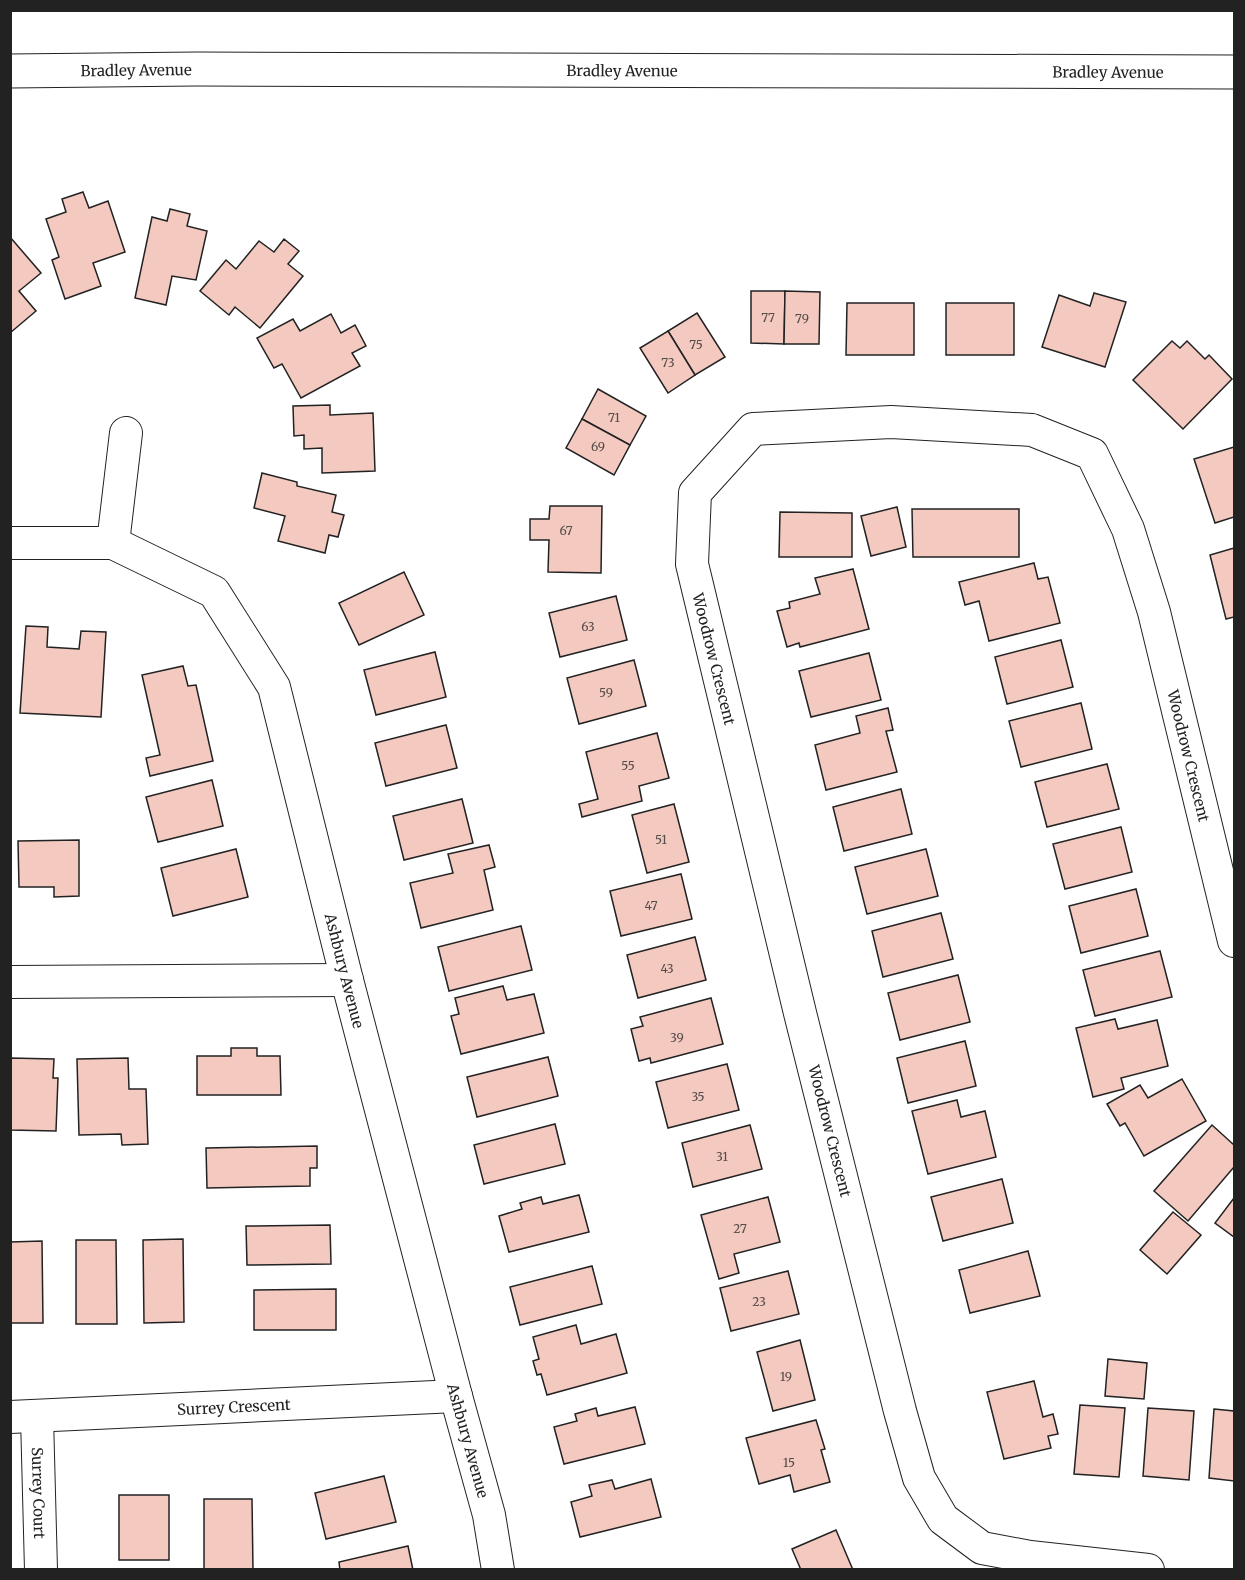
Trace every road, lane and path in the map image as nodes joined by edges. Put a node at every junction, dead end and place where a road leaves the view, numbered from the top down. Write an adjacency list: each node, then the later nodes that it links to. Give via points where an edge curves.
1 (10, 70): 2 (main road, Bradley Avenue)
2 (1234, 72)
3 (126, 433): 5 (street)
4 (10, 543): 5 (street, Ashbury Avenue)
5 (113, 543): 7 (street, Ashbury Avenue, via 214,592 274,687)
6 (1234, 941): 13 (street, Woodrow Crescent, via 1155,612 1128,529 1092,454 1032,430 891,422 753,429 695,493 692,564 800,1013 919,1478 943,1519 982,1548)
7 (347, 980): 8 (street); 9 (street, Ashbury Avenue)
8 (10, 982)
9 (456, 1396): 10 (street, Surrey Crescent); 12 (street, Ashbury Avenue, via 489,1515)
10 (24, 1417): 11 (street, Surrey Court)
11 (41, 1569)
12 (498, 1569)
13 (1148, 1569)

